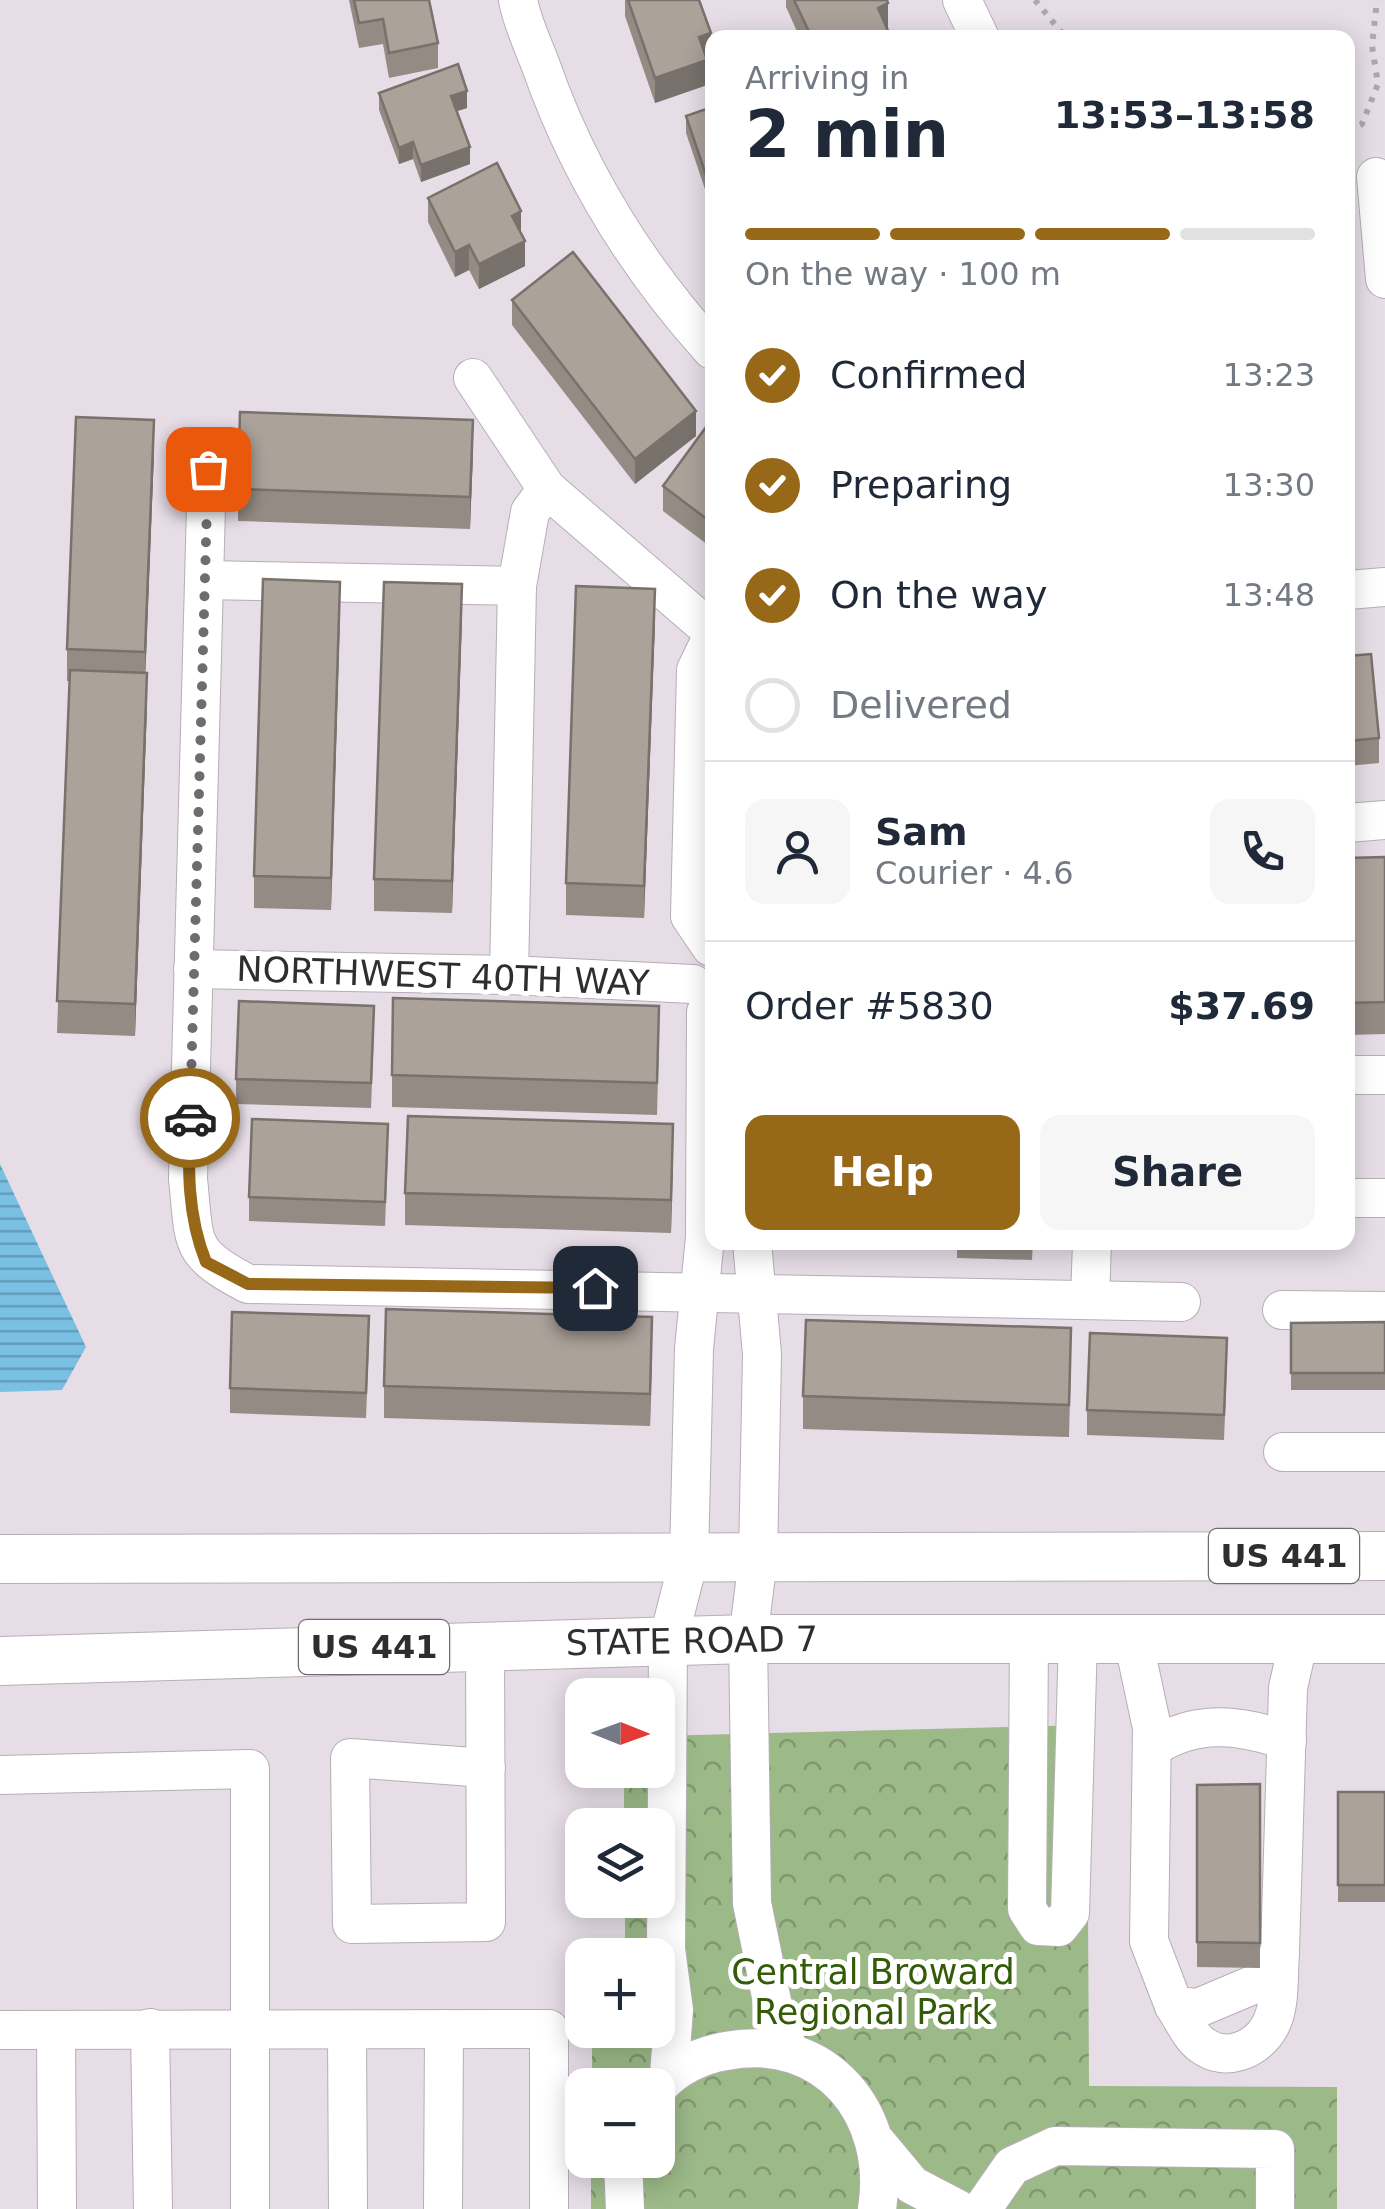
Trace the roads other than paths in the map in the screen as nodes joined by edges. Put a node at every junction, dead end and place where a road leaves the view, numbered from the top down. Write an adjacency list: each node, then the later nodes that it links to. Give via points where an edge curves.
1 (962, 0): 3 (street)
2 (519, 4): 6 (street, via 561,123 606,210)
3 (976, 30)
4 (1370, 177): 5 (street)
5 (1385, 278)
6 (705, 342)
7 (473, 378): 9 (street)
8 (208, 469): 10 (street)
9 (547, 488): 11 (street, via 530,512); 14 (street)
10 (204, 580): 11 (street); 20 (street)
11 (517, 586): 21 (street)
12 (1385, 587): 13 (street)
13 (1355, 589)
14 (705, 628)
15 (705, 650): 18 (street, via 696,670 690,916)
16 (1385, 820): 17 (street)
17 (1355, 822)
18 (705, 936)
19 (705, 953): 22 (street)
20 (194, 969): 21 (street, NORTHWEST 40TH WAY); 31 (street, via 188,1179 194,1233 206,1262 248,1284)
21 (510, 975): 22 (street, NORTHWEST 40TH WAY)
22 (704, 1004): 25 (street)
23 (1385, 1074): 24 (street)
24 (1355, 1075)
25 (705, 1111)
26 (1355, 1198): 27 (street)
27 (1385, 1198)
28 (705, 1230): 31 (street)
29 (753, 1250): 32 (street)
30 (1092, 1250): 33 (street)
31 (700, 1290): 32 (street); 40 (street)
32 (757, 1292): 33 (street); 41 (street)
33 (1090, 1300): 34 (street)
34 (1181, 1302)
35 (1282, 1310): 36 (street)
36 (1385, 1311)
37 (1283, 1452): 38 (street)
38 (1385, 1452)
39 (1385, 1556): 41 (main road, US 441)
40 (689, 1558): 41 (main road, US 441); 42 (main road, US 441); 49 (street)
41 (758, 1559): 43 (street)
42 (0, 1560)
43 (748, 1639): 44 (main road, STATE ROAD 7 / US 441); 49 (main road, STATE ROAD 7 / US 441); 64 (street, via 752,1903 776,2021)
44 (1029, 1639): 45 (main road, STATE ROAD 7 / US 441); 45 (street, via 1027,1909 1038,1926 1059,1928 1070,1913)
45 (1078, 1639): 46 (main road, STATE ROAD 7 / US 441)
46 (1133, 1639): 47 (main road, STATE ROAD 7 / US 441); 53 (street)
47 (1299, 1639): 48 (main road, STATE ROAD 7 / US 441); 52 (street, via 1288,1688)
48 (1385, 1639)
49 (668, 1641): 50 (main road, STATE ROAD 7 / US 441); 65 (street, via 666,1949 674,2040)
50 (485, 1644): 51 (main road, STATE ROAD 7 / US 441); 54 (street)
51 (0, 1662)
52 (1287, 1742): 53 (street, via 1253,1729 1205,1727 1176,1732); 56 (street)
53 (1152, 1748): 57 (street, via 1149,1941)
54 (486, 1768): 54 (street, via 350,1758 352,1924 486,1922)
55 (0, 1775): 59 (street, via 250,1769)
56 (1280, 1952): 57 (street, via 1262,1981 1198,2008); 57 (street, via 1276,2006 1257,2044 1236,2053 1200,2044)
57 (1174, 2006)
58 (150, 2028): 59 (street); 62 (street); 70 (street)
59 (249, 2029): 63 (street); 71 (street)
60 (444, 2029): 63 (street); 73 (street); 74 (street, via 549,2029)
61 (0, 2030): 62 (street)
62 (56, 2030): 69 (street)
63 (347, 2031): 72 (street)
64 (790, 2052): 66 (street, via 748,2046 706,2054); 67 (street, via 845,2086)
65 (667, 2068)
66 (675, 2074)
67 (877, 2143): 76 (street); 77 (street, via 912,2185)
68 (623, 2178): 75 (street)
69 (56, 2209)
70 (153, 2209)
71 (250, 2209)
72 (348, 2209)
73 (443, 2209)
74 (549, 2209)
75 (625, 2209)
76 (877, 2209)
77 (958, 2209)
78 (982, 2209): 79 (street, via 1012,2166 1055,2146 1276,2150)
79 (1275, 2209)

